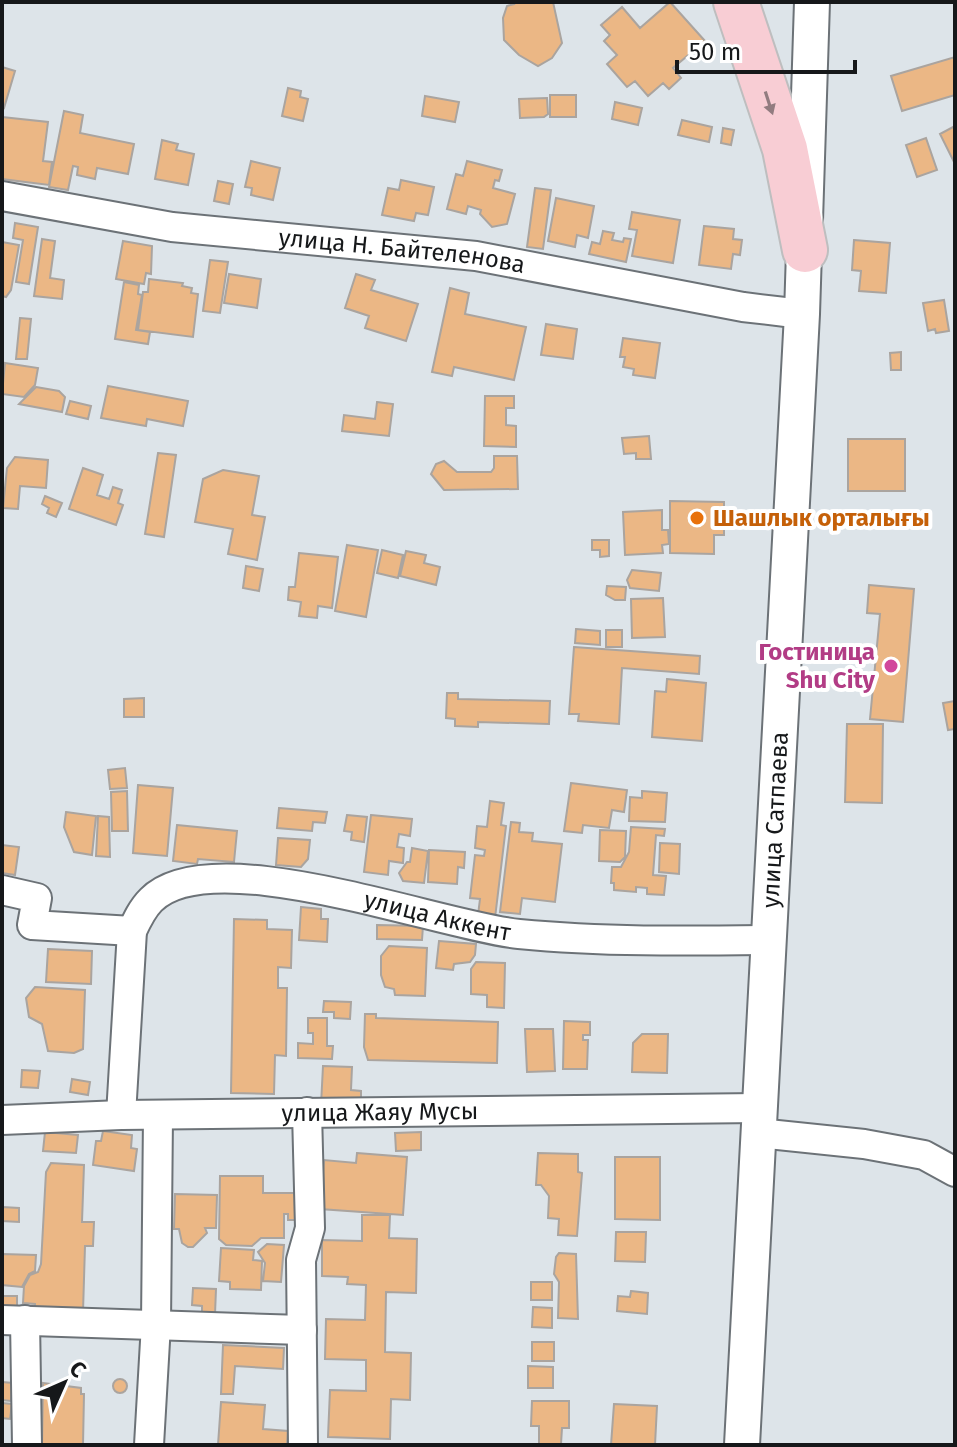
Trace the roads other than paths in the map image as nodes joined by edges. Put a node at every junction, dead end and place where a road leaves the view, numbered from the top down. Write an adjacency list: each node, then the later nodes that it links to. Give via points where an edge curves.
1 (736, 2): 4 (main road, one-way to 4, via 785,149)
2 (812, 2): 4 (street, улица Сатпаева)
3 (2, 196): 5 (street, улица Н. Байтеленова, via 172,227 476,256)
4 (805, 250): 5 (street, улица Сатпаева)
5 (802, 314): 8 (street, улица Сатпаева)
6 (2, 890): 7 (street, via 37,898 32,925)
7 (132, 931): 8 (street, улица Аккент, via 152,898 168,889 193,881 246,880 307,886 517,934 659,942); 10 (street)
8 (768, 940): 13 (street, улица Сатпаева)
9 (307, 1112): 11 (street, улица Жаяу Мусы); 13 (street, улица Жаяу Мусы); 17 (street, via 310,1228 301,1260)
10 (121, 1115): 11 (street, улица Жаяу Мусы); 12 (street, улица Жаяу Мусы)
11 (158, 1116): 16 (street)
12 (2, 1120)
13 (758, 1120): 14 (street, улица Жаяу Мусы, via 924,1155); 21 (street, улица Сатпаева)
14 (955, 1172)
15 (13, 1320): 16 (street); 18 (street)
16 (156, 1324): 17 (street); 19 (street)
17 (302, 1330): 20 (street)
18 (27, 1445)
19 (149, 1445)
20 (303, 1445)
21 (742, 1445)

